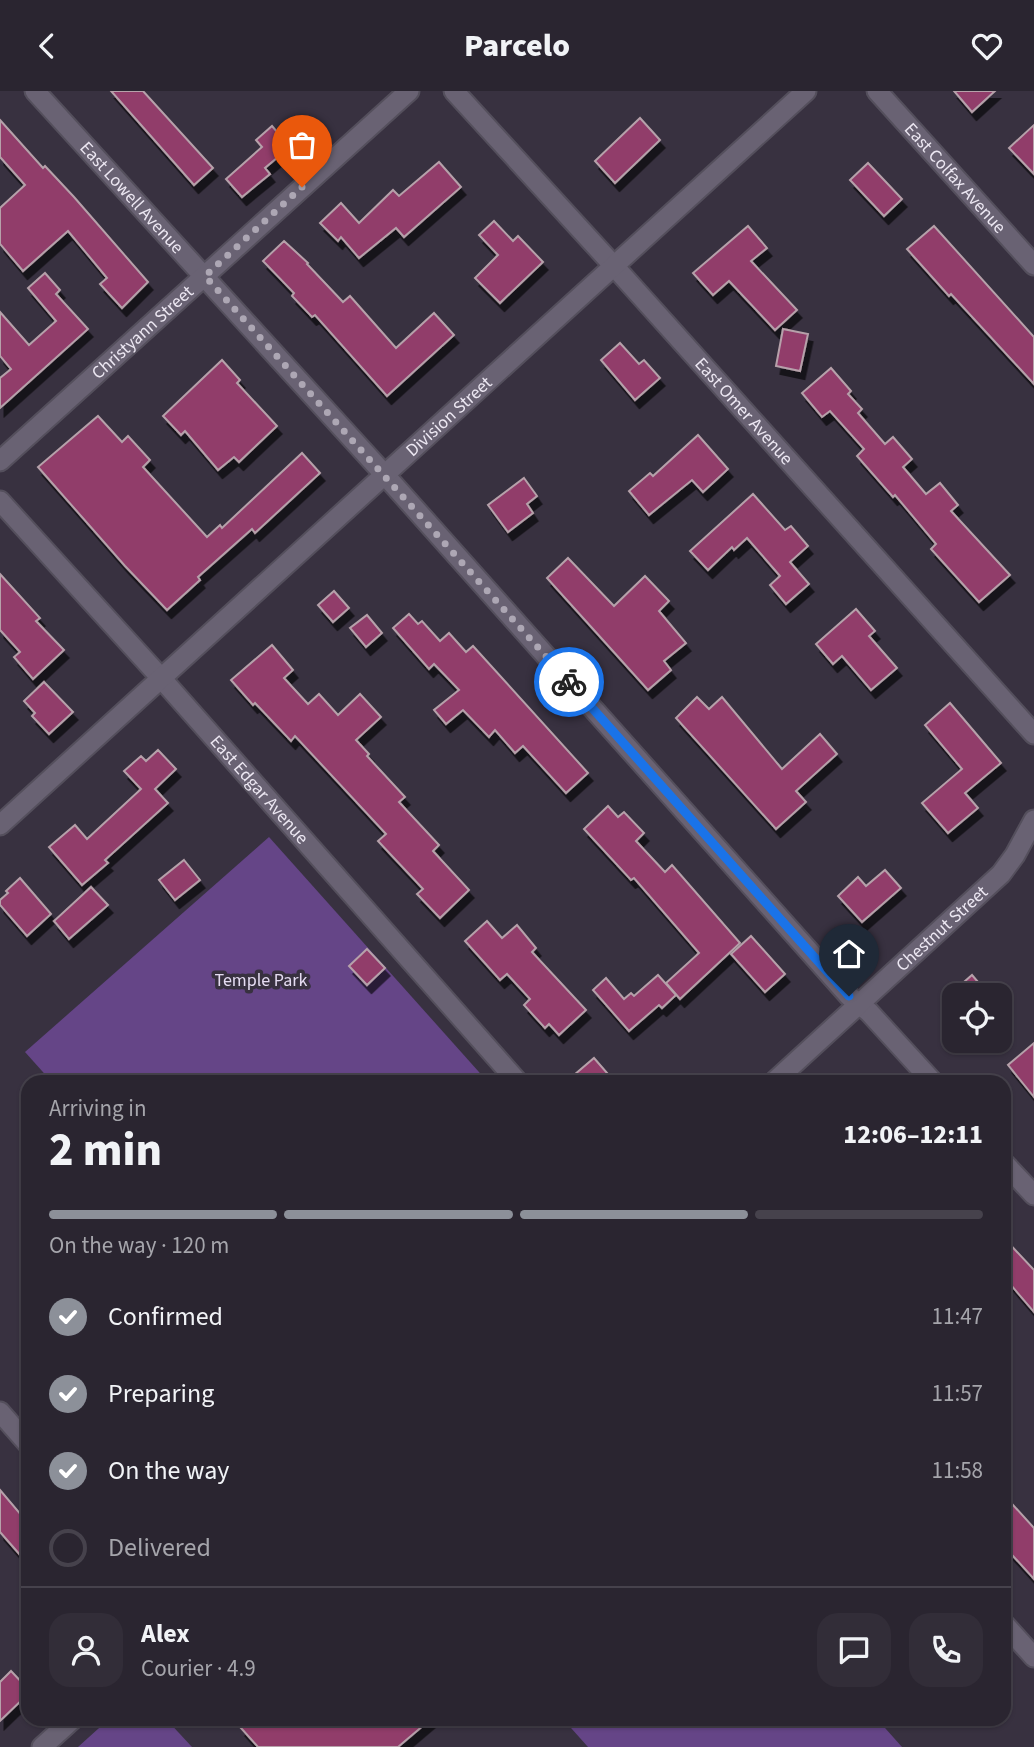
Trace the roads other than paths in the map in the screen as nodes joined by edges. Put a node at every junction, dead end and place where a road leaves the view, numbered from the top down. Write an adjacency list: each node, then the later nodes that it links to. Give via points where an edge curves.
1 (35, 91): 8 (street, East Lowell Avenue)
2 (409, 91): 8 (street, Christyann Street)
3 (454, 91): 6 (street, East Omer Avenue)
4 (806, 91): 6 (street, Division Street)
5 (877, 91): 7 (street, East Colfax Avenue)
6 (613, 265): 10 (street, Division Street); 13 (street, East Omer Avenue)
7 (1034, 265)
8 (205, 276): 9 (street, Christyann Street); 10 (street, East Lowell Avenue)
9 (0, 461)
10 (384, 474): 12 (street, Division Street); 16 (street, East Lowell Avenue)
11 (0, 501): 12 (street, East Edgar Avenue)
12 (160, 678): 15 (street, Division Street); 17 (street, East Edgar Avenue)
13 (1034, 734)
14 (1034, 820): 16 (street, Chestnut Street, via 1001,874)
15 (0, 825)
16 (860, 1005): 18 (street, Chestnut Street); 19 (street, East Lowell Avenue)
17 (512, 1075)
18 (782, 1075)
19 (927, 1075)
20 (1011, 1170): 21 (street)
21 (1034, 1195)
22 (0, 1412): 23 (street)
23 (21, 1436)
24 (1011, 1632): 25 (street)
25 (1034, 1657)
26 (66, 1726): 27 (street)
27 (42, 1747)

